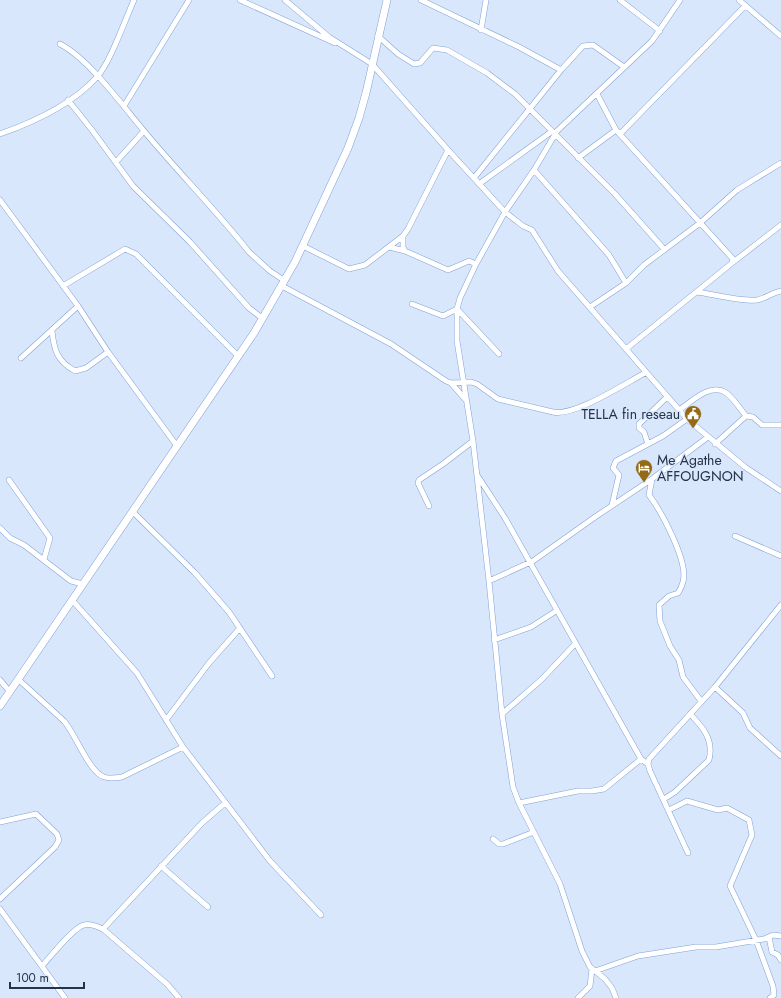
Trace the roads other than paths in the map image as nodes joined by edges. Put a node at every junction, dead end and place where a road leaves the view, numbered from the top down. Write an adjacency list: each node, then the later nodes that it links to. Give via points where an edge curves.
1 (134, 0): 22 (street)
2 (189, 0): 25 (street)
3 (240, 0): 18 (street)
4 (285, 0): 18 (street)
5 (387, 0): 15 (main road)
6 (421, 0): 13 (street)
7 (486, 0): 13 (street)
8 (620, 0): 11 (street)
9 (680, 0): 14 (street)
10 (739, 0): 12 (street)
11 (626, 2): 14 (street)
12 (745, 6): 16 (street); 31 (street)
13 (481, 30): 21 (street)
14 (660, 31): 20 (street)
15 (378, 36): 19 (main road); 26 (street, via 414,64 420,63 433,48 447,50 487,73)
16 (781, 36)
17 (60, 44): 22 (street, via 70,49)
18 (341, 45): 19 (street)
19 (372, 64): 32 (street); 44 (main road, via 359,118 334,181)
20 (624, 68): 21 (street, via 590,44 583,46); 23 (street)
21 (561, 70): 26 (street)
22 (97, 77): 24 (street); 25 (street)
23 (597, 94): 27 (street); 30 (street)
24 (68, 100): 29 (street, via 37,119); 34 (street)
25 (124, 106): 28 (street)
26 (530, 108): 30 (street); 37 (street)
27 (616, 130): 31 (street); 33 (street)
28 (144, 131): 34 (street); 51 (street, via 249,252)
29 (0, 134)
30 (553, 134): 33 (street); 36 (street); 38 (street)
31 (620, 134): 41 (street)
32 (448, 150): 37 (street); 43 (street)
33 (578, 158): 46 (street, via 615,194)
34 (116, 162): 59 (street, via 133,186 190,242 249,308)
35 (781, 163): 41 (street, via 737,190)
36 (534, 170): 40 (street); 50 (street, via 609,256)
37 (474, 178): 38 (street)
38 (479, 184): 40 (street)
39 (0, 200): 52 (street)
40 (505, 212): 49 (street); 57 (street, via 532,230 550,260)
41 (700, 223): 46 (street); 48 (street, via 732,257)
42 (781, 225): 48 (street)
43 (403, 236): 45 (street); 47 (street)
44 (303, 246): 45 (street, via 349,270 365,265); 51 (main road)
45 (389, 247): 47 (street)
46 (664, 249): 50 (street)
47 (405, 250): 49 (street, via 448,270 469,261)
48 (732, 263): 54 (street)
49 (476, 264): 58 (street)
50 (626, 283): 57 (street)
51 (284, 284): 59 (main road); 68 (street, via 391,344)
52 (63, 286): 56 (street); 64 (street, via 125,249 136,254)
53 (781, 291): 54 (street, via 762,299 751,300)
54 (697, 292): 61 (street)
55 (412, 304): 58 (street, via 443,316)
56 (78, 306): 60 (street); 62 (street)
57 (590, 307): 61 (street)
58 (457, 309): 63 (street); 67 (street, via 457,342)
59 (262, 318): 64 (main road)
60 (52, 331): 62 (street, via 57,356 75,371 86,368); 65 (street)
61 (626, 349): 66 (street)
62 (108, 352): 79 (street)
63 (499, 354)
64 (238, 356): 79 (main road)
65 (21, 358)
66 (645, 373): 67 (street, via 577,409 560,414 498,399 477,384); 69 (street)
67 (463, 382): 68 (street); 70 (street)
68 (451, 383): 70 (street)
69 (667, 397): 71 (street); 77 (street, via 639,424)
70 (465, 399): 76 (street)
71 (679, 410): 72 (street, via 715,390 726,393); 73 (street)
72 (746, 416): 74 (street, via 753,417 762,424); 78 (street)
73 (687, 419): 75 (street); 77 (street)
74 (781, 425)
75 (708, 437): 78 (street); 81 (street)
76 (472, 441): 80 (street); 84 (street, via 419,480 418,483)
77 (648, 444): 85 (street, via 616,461 613,466 619,475)
78 (715, 444): 83 (street)
79 (177, 446): 86 (main road)
80 (477, 474): 91 (street); 92 (street)
81 (652, 479): 85 (street); 105 (street, via 649,495 661,511 674,538 684,580 678,593 669,596 659,605 660,621 679,660 683,677)
82 (9, 480): 90 (street, via 50,538)
83 (781, 491)
84 (429, 506)
85 (612, 506): 91 (street)
86 (133, 512): 93 (main road); 97 (street, via 195,573)
87 (0, 528): 90 (street, via 10,538)
88 (735, 536): 89 (street)
89 (781, 556)
90 (44, 559): 93 (street, via 71,581)
91 (529, 563): 92 (street); 96 (street)
92 (489, 581): 98 (street)
93 (82, 584): 94 (main road)
94 (72, 600): 102 (main road); 109 (street, via 137,674)
95 (781, 605): 103 (street)
96 (556, 611): 98 (street, via 532,627); 99 (street)
97 (240, 628): 100 (street); 109 (street, via 209,663)
98 (494, 640): 107 (street)
99 (575, 644): 107 (street, via 541,680); 112 (street)
100 (272, 676)
101 (0, 680): 104 (street)
102 (19, 680): 104 (main road); 110 (street, via 71,728 91,764 103,777 122,777)
103 (715, 687): 105 (street); 111 (street, via 743,713 750,728)
104 (10, 692): 106 (main road)
105 (701, 701): 108 (street)
106 (0, 706)
107 (502, 714): 116 (street, via 508,762)
108 (690, 714): 113 (street, via 649,759); 114 (street, via 702,726 709,739 709,760)
109 (166, 720): 110 (street)
110 (183, 747): 115 (street)
111 (781, 756)
112 (641, 759): 113 (street); 116 (street, via 604,788)
113 (648, 764): 114 (street)
114 (664, 799): 117 (street)
115 (225, 803): 122 (street); 126 (street, via 270,861)
116 (519, 803): 119 (street)
117 (669, 810): 121 (street); 130 (street, via 690,802 718,810 727,808 749,820 752,835 730,886)
118 (0, 822): 123 (street, via 36,814 57,834 59,840 55,847)
119 (534, 832): 120 (street, via 503,844); 134 (street, via 560,884 582,951)
120 (493, 839)
121 (688, 853)
122 (161, 866): 124 (street); 127 (street)
123 (0, 899)
124 (208, 907)
125 (0, 909): 132 (street)
126 (321, 915)
127 (103, 929): 132 (street, via 85,924 74,931); 137 (street, via 167,984)
128 (781, 936): 129 (street)
129 (769, 937): 130 (street); 131 (street, via 772,952)
130 (756, 940): 133 (street, via 638,956); 140 (street, via 773,986 774,995)
131 (781, 960)
132 (43, 965): 136 (street)
133 (609, 967): 134 (street); 135 (street)
134 (593, 970): 135 (street); 138 (street, via 590,986)
135 (605, 979): 139 (street)
136 (65, 998)
137 (179, 998)
138 (578, 998)
139 (616, 998)
140 (770, 998)

